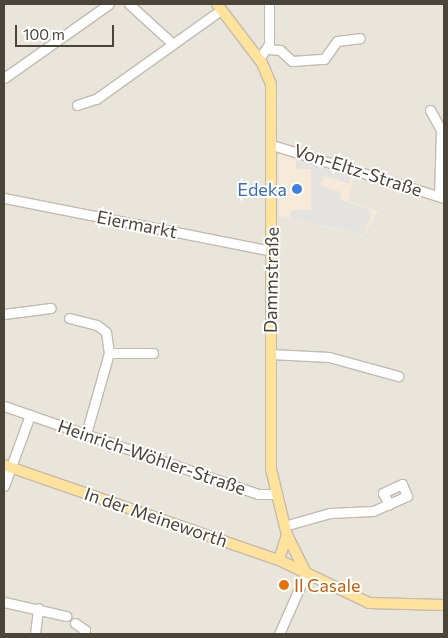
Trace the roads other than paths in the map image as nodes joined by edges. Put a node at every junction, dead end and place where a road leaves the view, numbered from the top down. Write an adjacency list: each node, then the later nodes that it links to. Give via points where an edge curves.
1 (109, 4): 9 (street)
2 (129, 4): 6 (street)
3 (269, 4): 7 (street)
4 (219, 7): 6 (street); 8 (main road, Dammstraße)
5 (360, 38): 7 (street, via 337,41 324,59 292,61 280,50)
6 (173, 44): 10 (street, via 96,99)
7 (268, 49): 8 (street)
8 (259, 59): 12 (main road, Dammstraße, via 271,84)
9 (4, 78)
10 (77, 106)
11 (430, 110): 13 (street, via 441,130)
12 (272, 145): 13 (street, Von-Eltz-Straße); 15 (main road, Dammstraße)
13 (442, 197)
14 (4, 198): 15 (street, Eiermarkt)
15 (271, 251): 21 (main road, Dammstraße)
16 (51, 308): 17 (street)
17 (4, 314)
18 (69, 318): 19 (street, via 101,328)
19 (108, 353): 20 (street); 25 (street)
20 (153, 353)
21 (270, 354): 22 (street, via 330,357); 28 (main road, Dammstraße)
22 (398, 376)
23 (4, 406): 24 (street, Heinrich-Wöhler-Straße)
24 (30, 415): 25 (street, Heinrich-Wöhler-Straße); 26 (street)
25 (86, 434): 28 (street, Heinrich-Wöhler-Straße, via 258,494)
26 (8, 467): 27 (street); 31 (main road, In der Meineworth)
27 (4, 486)
28 (275, 494): 30 (main road, Dammstraße)
29 (389, 504): 30 (street, via 373,511 330,513)
30 (286, 530): 31 (main road); 32 (main road, Dammstraße)
31 (279, 560): 32 (main road, In der Meineworth)
32 (306, 573): 34 (main road, In der Meineworth, via 369,603); 40 (street)
33 (4, 602): 35 (street)
34 (444, 605)
35 (38, 608): 36 (street); 38 (street)
36 (66, 616)
37 (75, 623): 39 (street, via 85,630)
38 (35, 634)
39 (83, 634)
40 (280, 634)

